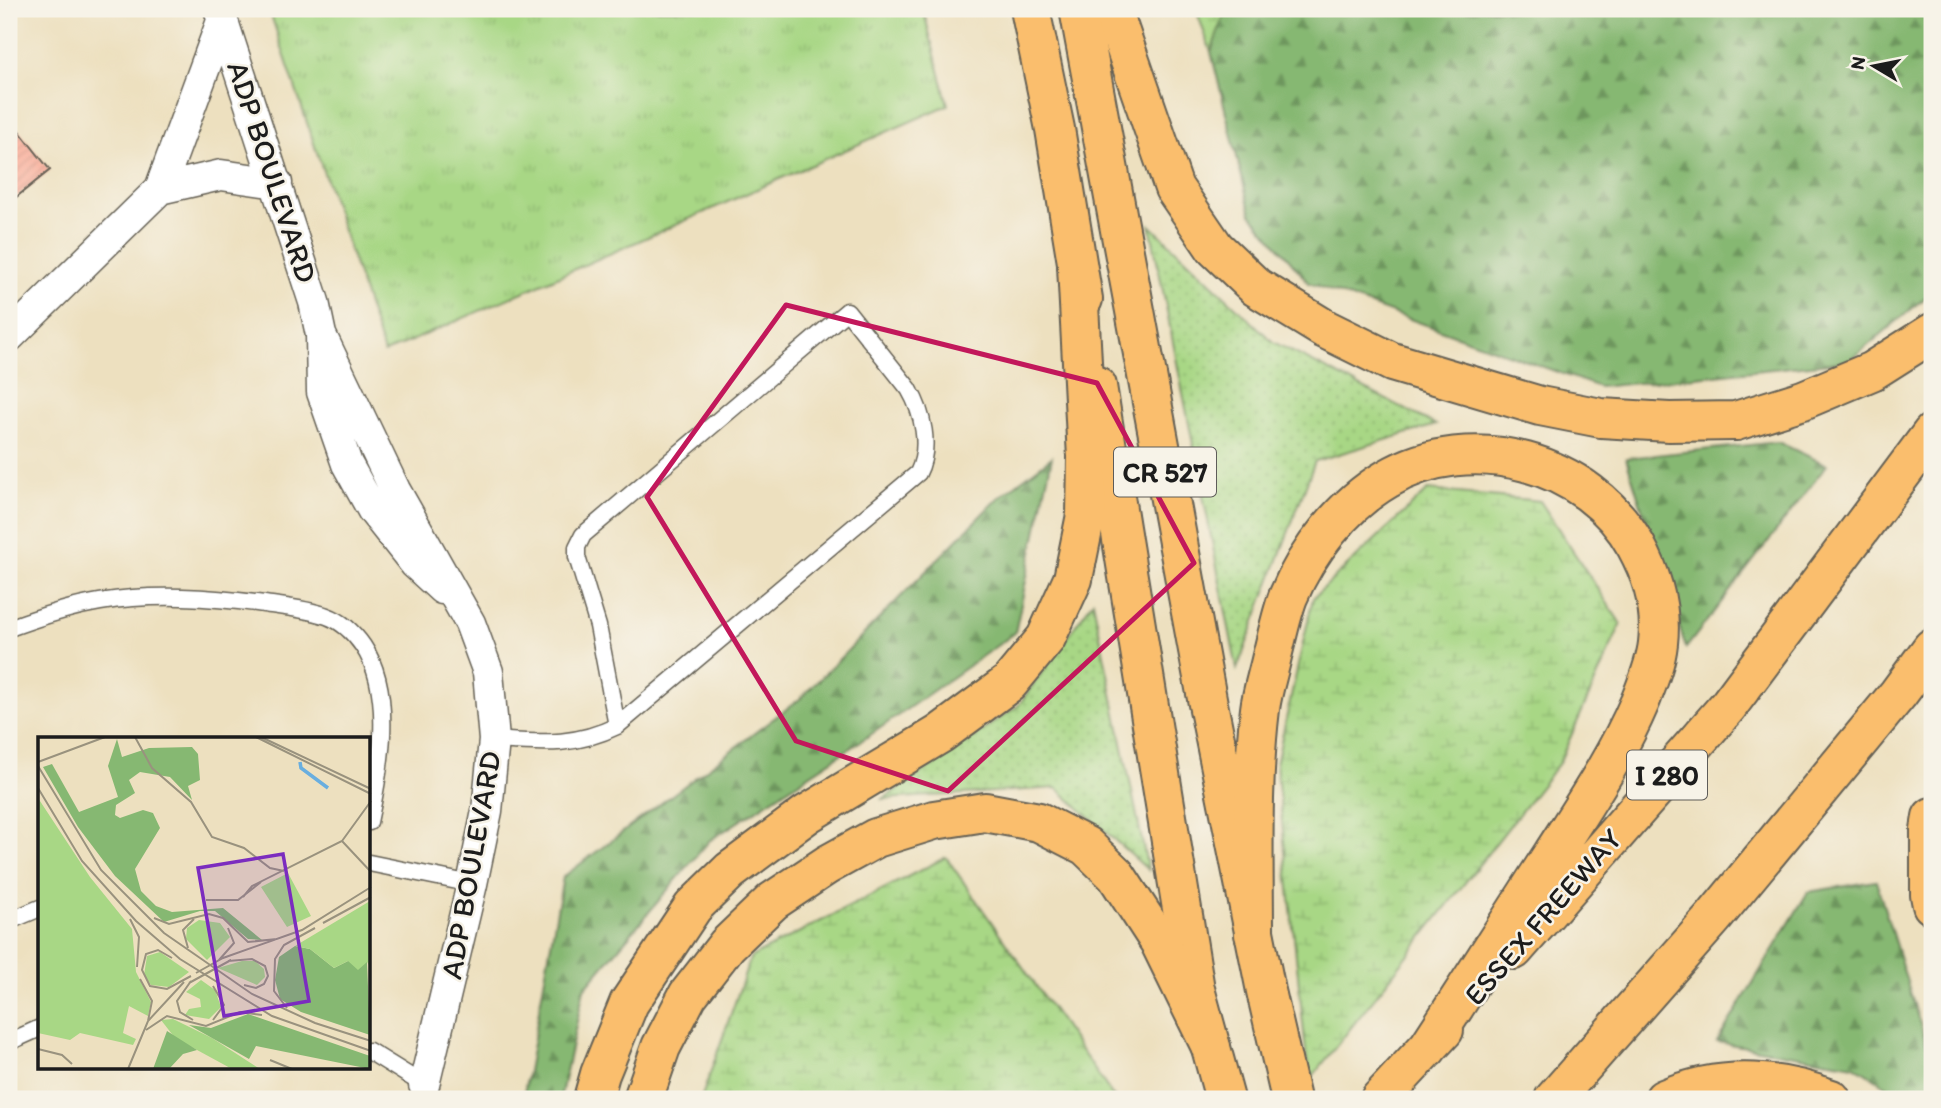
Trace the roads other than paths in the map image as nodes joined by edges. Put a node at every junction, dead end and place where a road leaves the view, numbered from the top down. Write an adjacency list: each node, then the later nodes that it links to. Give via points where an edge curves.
1 (1030, 9): 7 (main road, CR 527)
2 (1079, 9): 24 (main road, CR 527)
3 (1112, 9): 8 (main road, via 1174,188 1215,248 1256,286 1325,329 1392,362 1540,406 1601,418 1736,421 1872,371)
4 (220, 15): 5 (street, ADP BOULEVARD); 6 (street)
5 (277, 183): 6 (street, via 221,175); 9 (street, ADP BOULEVARD)
6 (160, 189): 10 (street)
7 (1077, 267): 27 (main road, CR 527, via 1195,989); 31 (main road, via 1086,515 1073,579 1046,638 1009,683 940,734 807,814 730,871 693,907 629,1003)
8 (1932, 333)
9 (321, 335): 12 (street, ADP BOULEVARD, via 348,355 453,567); 12 (street, ADP BOULEVARD, via 322,392 347,464 373,511)
10 (9, 337)
11 (1932, 433): 28 (main road, ESSEX FREEWAY / I 280, via 1728,706)
12 (460, 606): 16 (street, ADP BOULEVARD, via 488,672)
13 (9, 628): 17 (lane, via 52,612 161,596 218,598 328,617 349,629 364,647 374,673 382,710 382,748)
14 (1932, 648): 36 (main road, via 1714,917)
15 (617, 726): 15 (lane, via 918,473 926,447 916,400 847,312 583,535 577,557 598,626); 16 (lane, via 568,742)
16 (494, 740): 20 (street, ADP BOULEVARD)
17 (371, 811)
18 (1932, 817): 21 (main road)
19 (371, 863): 20 (lane)
20 (472, 884): 30 (street, ADP BOULEVARD)
21 (1932, 905)
22 (38, 909): 23 (lane)
23 (9, 921)
24 (1254, 934): 28 (main road, via 1260,707 1289,597 1325,535 1389,478 1436,460 1469,456 1526,461 1572,480 1628,531 1643,559 1656,591 1658,646 1641,698 1604,774); 34 (main road, CR 527)
25 (38, 1029): 26 (lane)
26 (9, 1042)
27 (1211, 1047): 32 (main road, via 1159,941 1116,875 1086,846 1038,822 985,812 934,820 876,838 774,901 727,945 688,995 661,1047); 33 (main road, CR 527)
28 (1427, 1049): 35 (main road, ESSEX FREEWAY / I 280)
29 (371, 1053): 30 (lane)
30 (422, 1092)
31 (593, 1099)
32 (643, 1099)
33 (1225, 1099)
34 (1291, 1099)
35 (1380, 1099)
36 (1554, 1099)
37 (1664, 1099): 38 (main road, via 1719,1082 1761,1082)
38 (1831, 1099)

